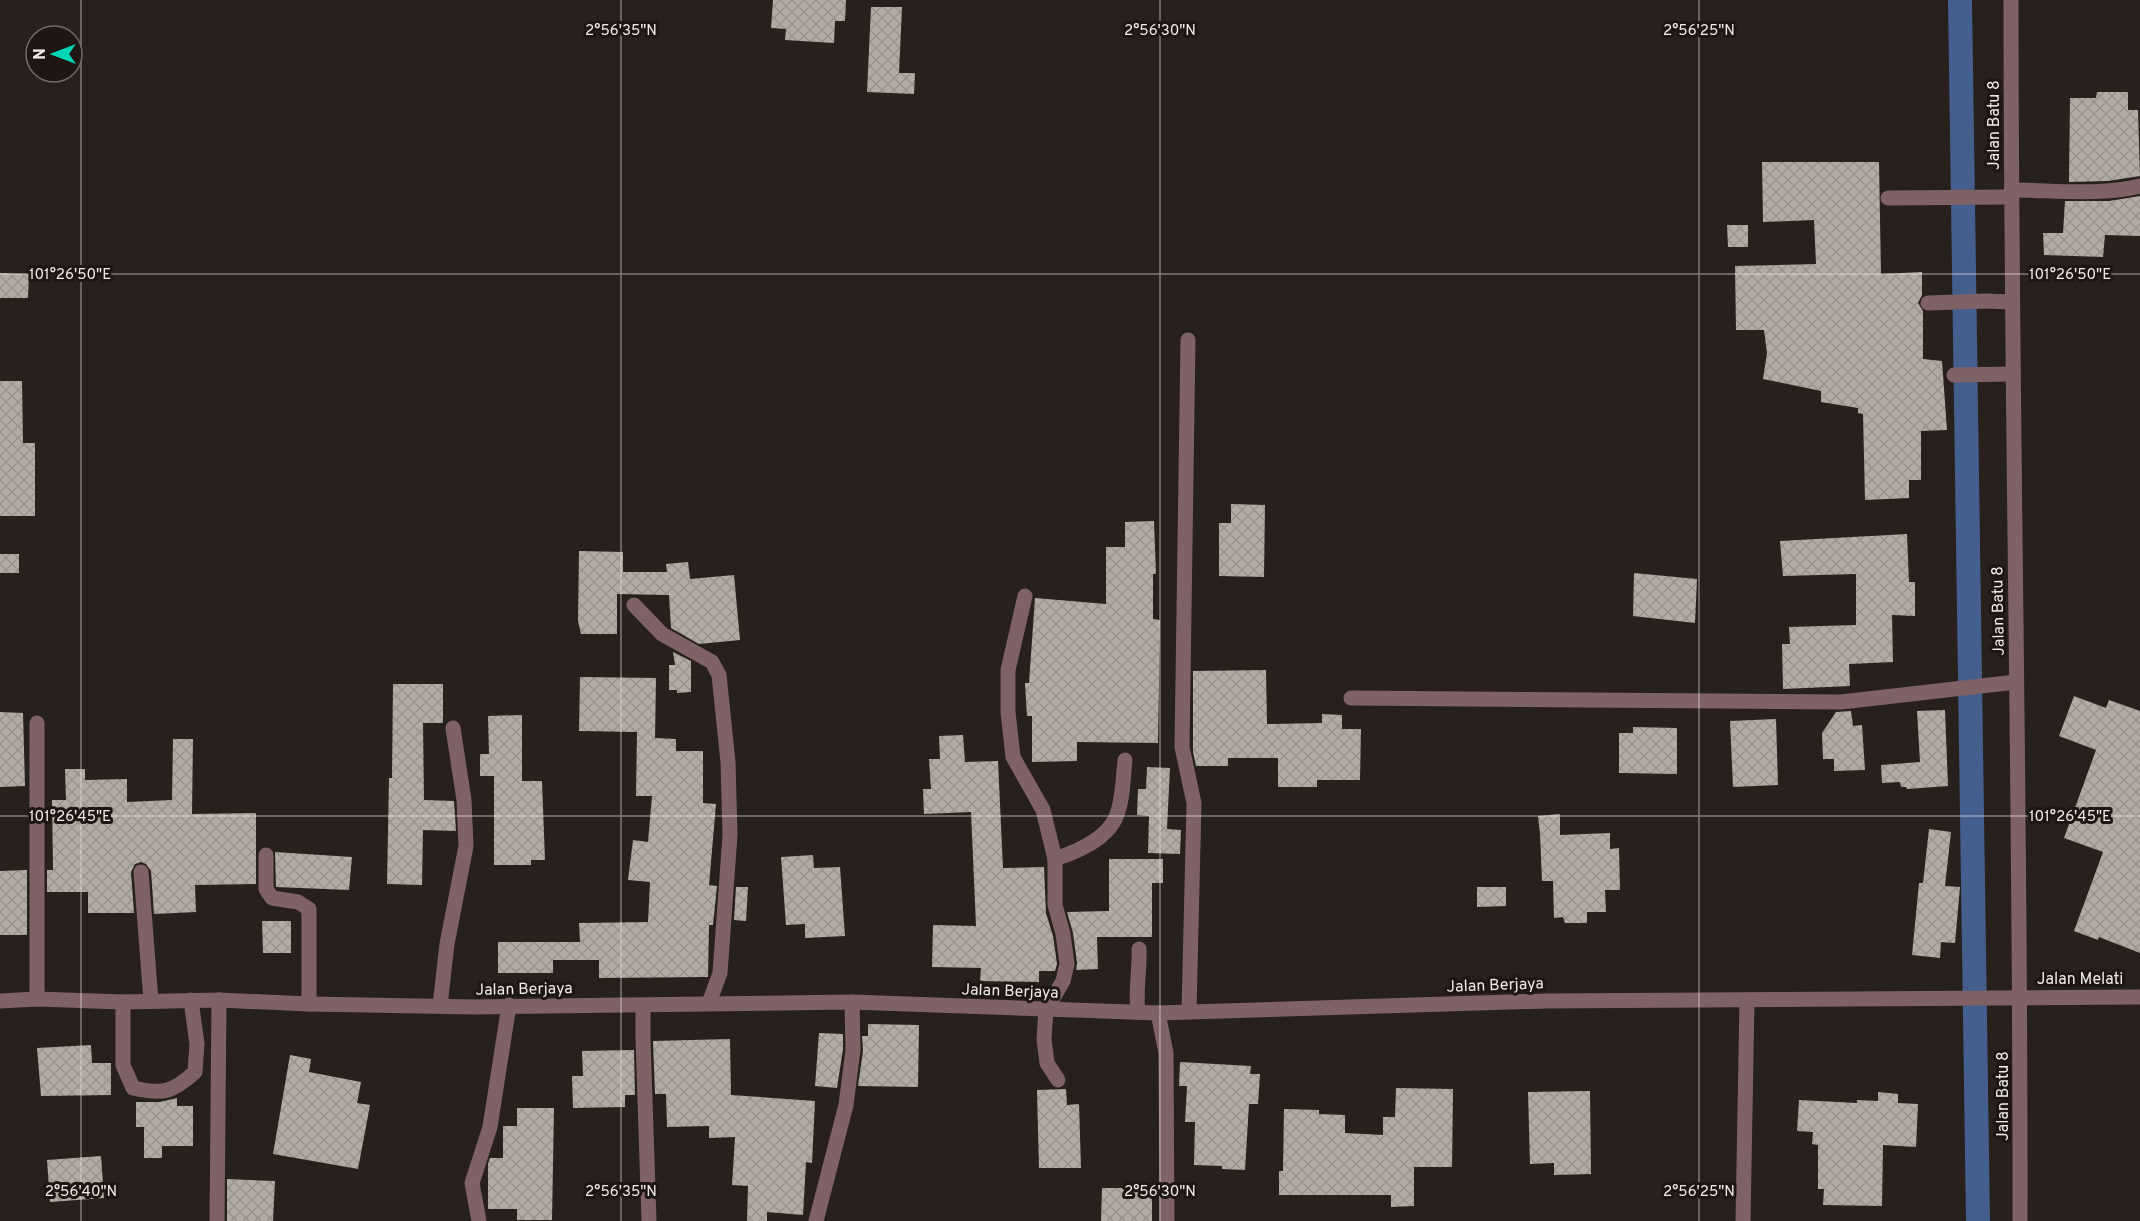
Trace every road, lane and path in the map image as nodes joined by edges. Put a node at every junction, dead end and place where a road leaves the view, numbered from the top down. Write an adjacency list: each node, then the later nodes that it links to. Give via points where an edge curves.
1 (2011, 0): 3 (street, Jalan Batu 8)
2 (2140, 186): 3 (street)
3 (2011, 193): 4 (street); 5 (street, Jalan Batu 8)
4 (1888, 198)
5 (2012, 302): 6 (street); 8 (street, Jalan Batu 8)
6 (1928, 303)
7 (1188, 340): 37 (street, via 1182,747 1194,803)
8 (2013, 374): 9 (street); 12 (street, Jalan Batu 8)
9 (1954, 375)
10 (1026, 596): 18 (street, via 1008,669 1008,712 1013,757 1043,810)
11 (634, 606): 31 (street, via 662,634 712,663 719,675 728,762 730,836 720,973)
12 (2016, 682): 13 (street, via 1841,702); 21 (street, Jalan Batu 8)
13 (1351, 698)
14 (37, 723): 23 (street)
15 (453, 728): 34 (street, via 464,800 466,846 447,944)
16 (1125, 760): 18 (street, via 1116,818 1083,849)
17 (266, 855): 32 (street, via 266,889 272,897 298,902 309,909)
18 (1055, 859): 36 (street, via 1055,905 1067,964 1063,981)
19 (141, 872): 28 (street)
20 (1139, 949): 38 (street)
21 (2020, 996): 22 (street, Jalan Melati); 26 (street, Jalan Berjaya); 47 (street, Jalan Batu 8)
22 (2140, 997)
23 (37, 999): 27 (street, Jalan Berjaya); 29 (street, Jalan Berjaya)
24 (191, 1000): 25 (street, Jalan Berjaya); 28 (street, Jalan Berjaya); 29 (street, via 197,1044 195,1072 179,1087 147,1092 133,1088 123,1065)
25 (219, 1000): 32 (street, Jalan Berjaya); 41 (street)
26 (1747, 1000): 37 (street, Jalan Berjaya); 46 (street)
27 (0, 1001)
28 (151, 1001): 29 (street, Jalan Berjaya)
29 (123, 1002)
30 (852, 1002): 31 (street, Jalan Berjaya); 36 (street, Jalan Berjaya); 44 (street, via 853,1050 846,1105)
31 (709, 1003): 35 (street, Jalan Berjaya)
32 (309, 1004): 34 (street, Jalan Berjaya)
33 (509, 1005): 34 (street, Jalan Berjaya); 35 (street, Jalan Berjaya); 42 (street, via 490,1127 472,1183)
34 (440, 1006)
35 (643, 1006): 43 (street)
36 (1046, 1010): 38 (street, Jalan Berjaya); 40 (street, via 1047,1063)
37 (1189, 1011): 39 (street, Jalan Berjaya)
38 (1138, 1012): 39 (street, Jalan Berjaya)
39 (1158, 1013): 45 (street, via 1166,1053)
40 (1058, 1080)
41 (217, 1221)
42 (479, 1221)
43 (649, 1221)
44 (816, 1221)
45 (1167, 1221)
46 (1743, 1221)
47 (2020, 1221)

